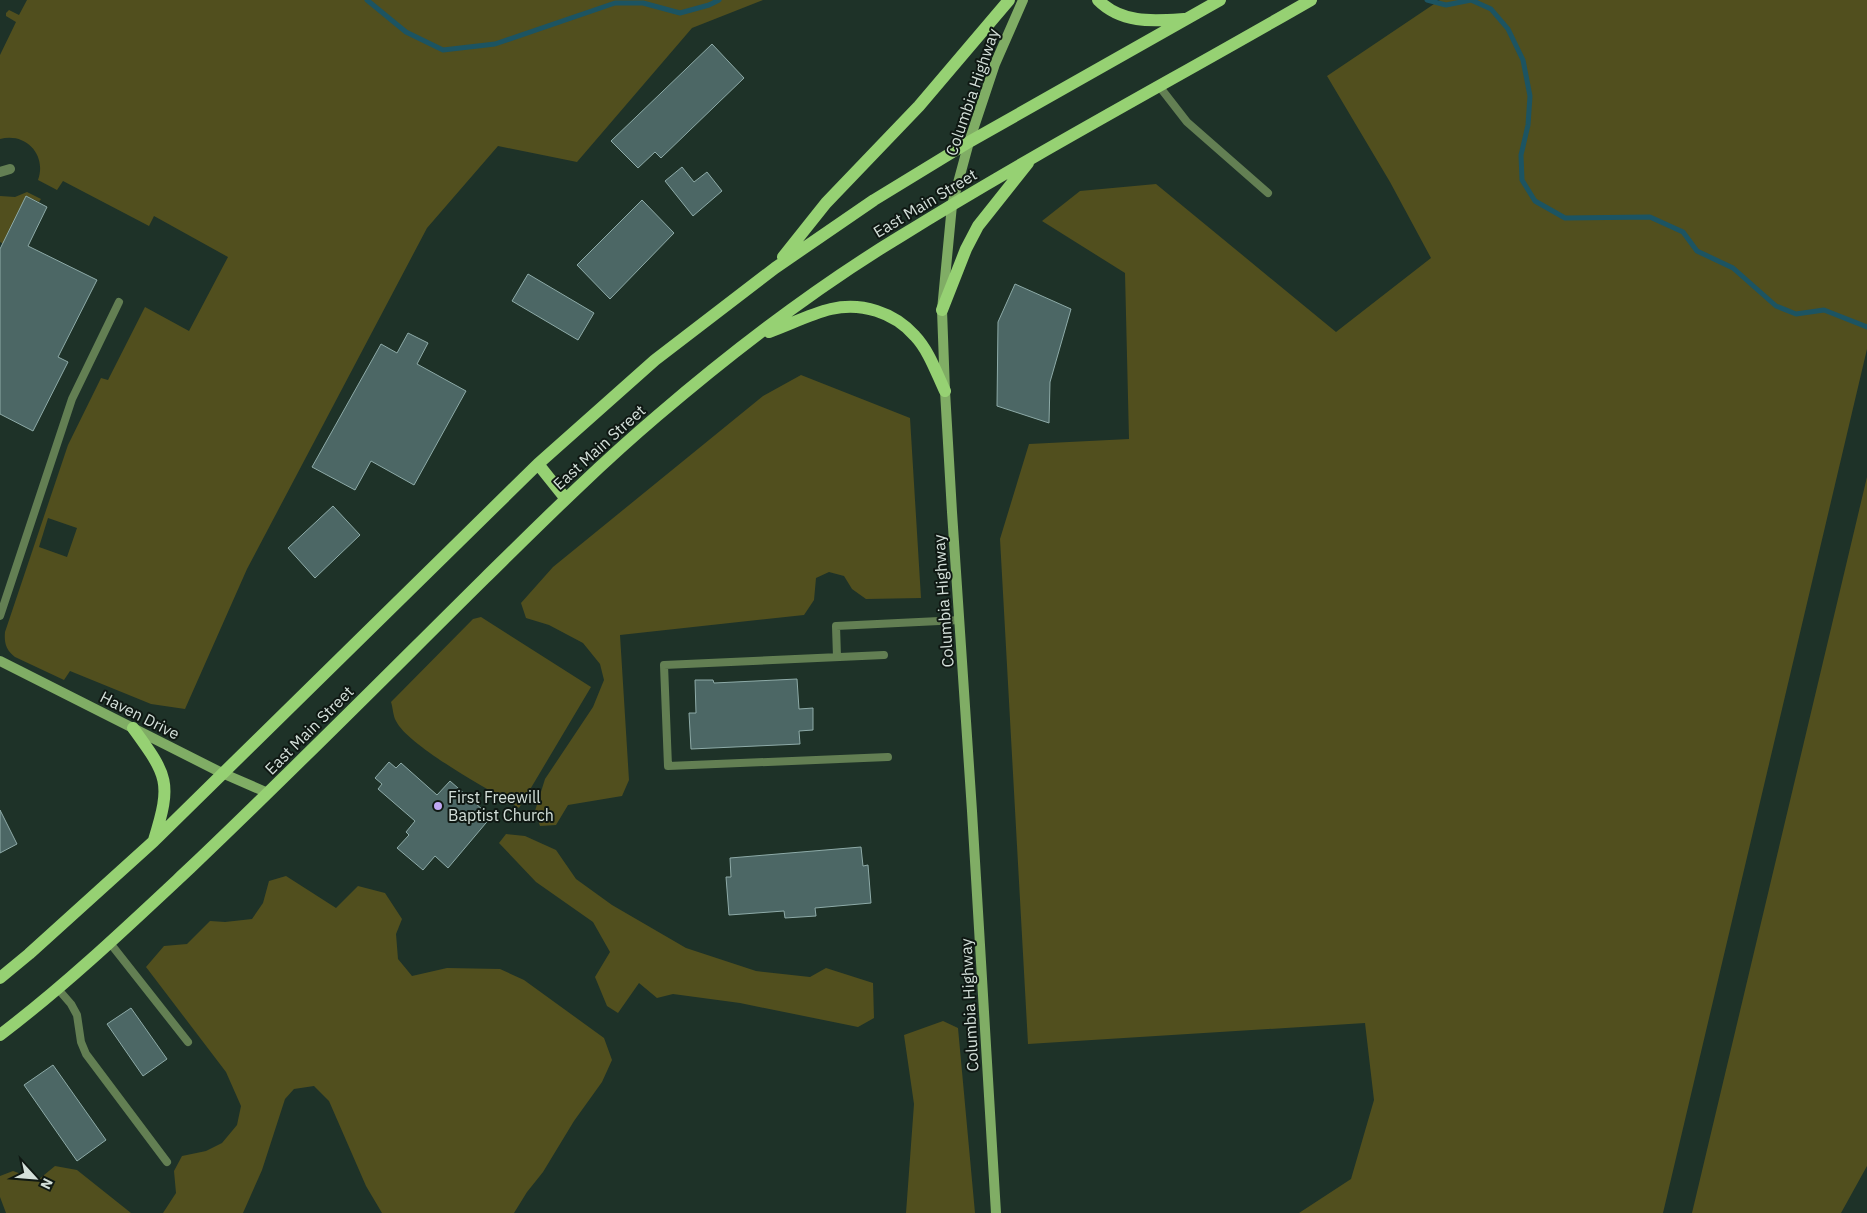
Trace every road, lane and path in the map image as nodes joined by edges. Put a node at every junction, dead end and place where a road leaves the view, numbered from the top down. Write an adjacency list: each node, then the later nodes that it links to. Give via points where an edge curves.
1 (1009, 0): 12 (main road, via 919,106 826,203)
2 (1024, 0): 8 (main road, Columbia Highway, via 995,64)
3 (1098, 0): 6 (main road, via 1111,10 1135,20)
4 (1220, 0): 6 (main road, East Main Street)
5 (1310, 0): 7 (main road, East Main Street)
6 (1187, 19): 8 (main road, East Main Street)
7 (1159, 86): 9 (main road, East Main Street); 10 (lane, via 1187,122)
8 (969, 142): 11 (main road, Columbia Highway); 12 (main road, East Main Street, via 874,200)
9 (1033, 157): 11 (main road, East Main Street); 14 (main road, via 978,226)
10 (1268, 193)
11 (952, 205): 14 (main road, Columbia Highway); 15 (main road, East Main Street, via 841,275)
12 (775, 268): 17 (main road, East Main Street, via 654,360)
13 (120, 302): 19 (lane, via 72,399)
14 (942, 310): 16 (main road, Columbia Highway)
15 (755, 337): 16 (main road, via 830,309 854,306 878,311 896,320 915,336); 18 (main road, East Main Street, via 656,416)
16 (945, 390): 20 (main road, Columbia Highway)
17 (538, 464): 18 (main road); 26 (main road, East Main Street)
18 (566, 498): 27 (main road, East Main Street)
19 (0, 616)
20 (960, 620): 22 (lane, via 836,626); 35 (main road, Columbia Highway)
21 (884, 655): 22 (lane)
22 (837, 657): 25 (lane, via 664,664 668,766)
23 (0, 661): 24 (main road, Haven Drive)
24 (133, 728): 26 (main road, Haven Drive); 28 (main road, via 162,772 166,790)
25 (888, 756)
26 (222, 774): 27 (main road, Haven Drive); 28 (main road, East Main Street)
27 (268, 793): 29 (main road, East Main Street)
28 (154, 841): 30 (main road, East Main Street)
29 (110, 943): 31 (main road, East Main Street); 33 (lane)
30 (0, 978)
31 (58, 988): 32 (main road, East Main Street); 34 (lane, via 77,1015 86,1054)
32 (0, 1035)
33 (188, 1042)
34 (167, 1162)
35 (996, 1213)

